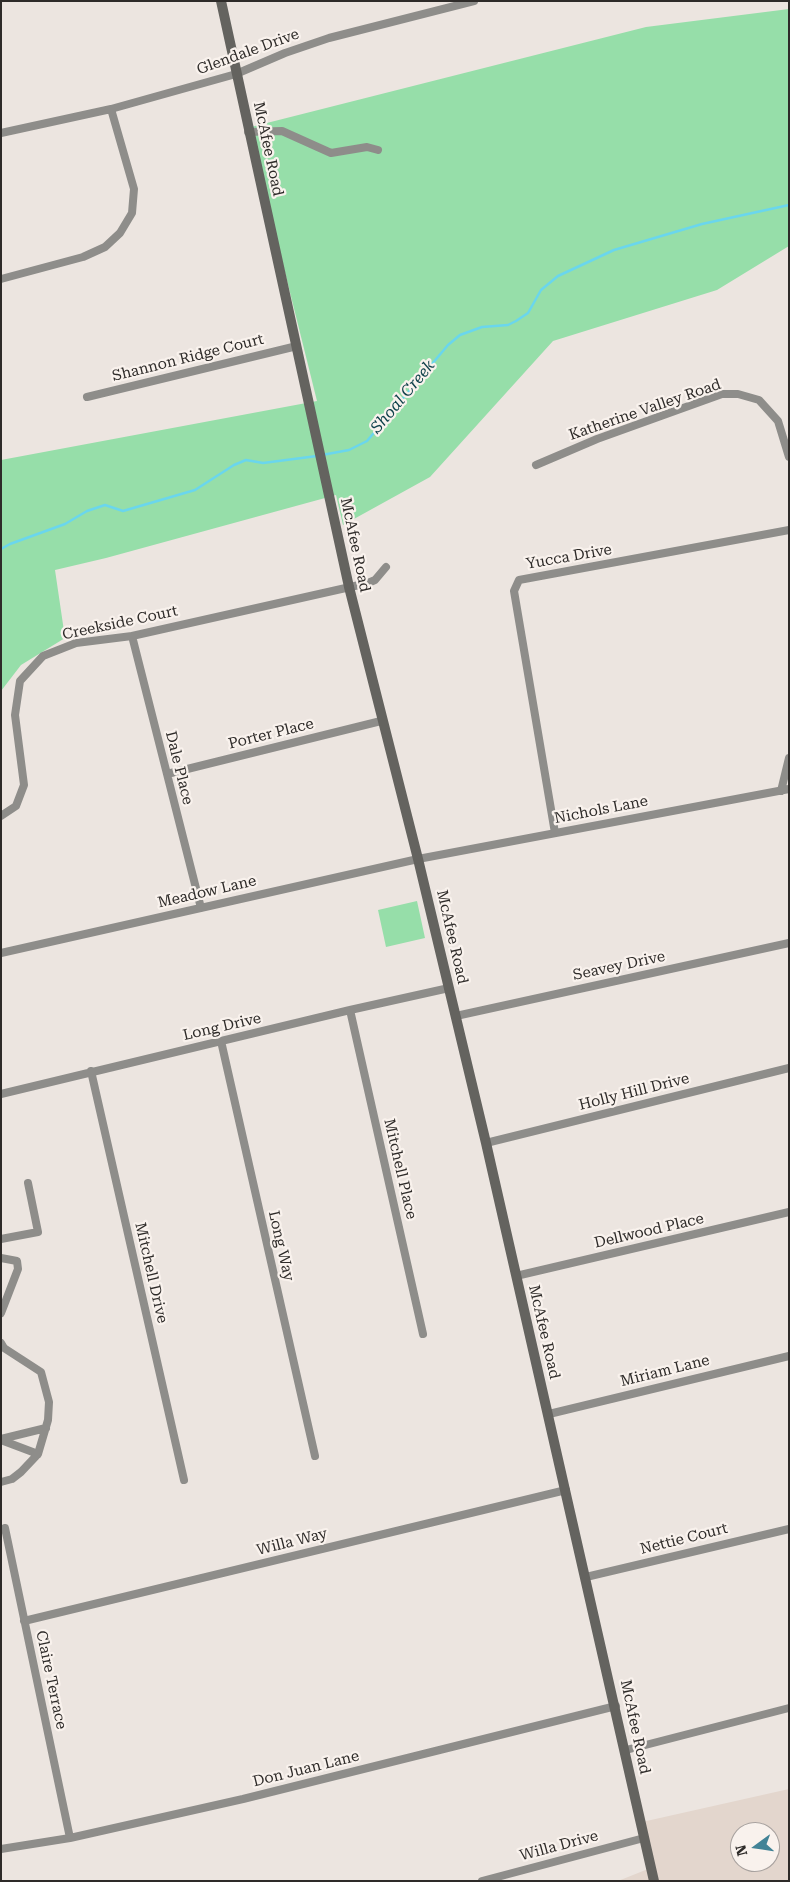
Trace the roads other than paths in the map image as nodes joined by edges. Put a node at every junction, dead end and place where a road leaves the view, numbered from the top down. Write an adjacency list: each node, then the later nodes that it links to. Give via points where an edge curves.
1 (221, 1): 3 (street, McAfee Road)
2 (474, 1): 3 (street, Glendale Drive, via 328,38)
3 (236, 74): 4 (street, Glendale Drive); 5 (street, McAfee Road)
4 (111, 108): 6 (street, Glendale Drive); 8 (street, via 134,189 132,213 120,234 105,247 83,256)
5 (248, 132): 7 (street, via 282,131 331,153 367,147); 9 (street, McAfee Road)
6 (1, 133)
7 (378, 150)
8 (1, 279)
9 (297, 346): 10 (street, Shannon Ridge Court); 15 (street, McAfee Road)
10 (87, 397)
11 (789, 457): 12 (street, Katherine Valley Road, via 778,421 759,400 738,394 722,394 597,439)
12 (536, 465)
13 (789, 530): 22 (street, Yucca Drive, via 519,580 514,591)
14 (386, 567): 15 (street, Creekside Court, via 375,580)
15 (349, 588): 16 (street, Creekside Court); 17 (street, McAfee Road)
16 (132, 636): 19 (street, Dale Place); 21 (street, Creekside Court, via 64,647 43,656 26,672 20,681 15,704 24,785 16,806)
17 (381, 721): 19 (street, Porter Place); 23 (street, McAfee Road)
18 (789, 758): 20 (street)
19 (167, 774): 24 (street, Dale Place)
20 (785, 790): 22 (street, Nichols Lane)
21 (1, 816)
22 (555, 832): 23 (street, Nichols Lane)
23 (418, 859): 24 (street, Meadow Lane); 27 (street, McAfee Road)
24 (201, 908): 26 (street, Meadow Lane)
25 (789, 943): 29 (street, Seavey Drive)
26 (1, 953)
27 (449, 988): 28 (street, Long Drive); 29 (street, McAfee Road)
28 (350, 1010): 30 (street, Long Drive); 41 (street, Mitchell Place)
29 (456, 1016): 34 (street, McAfee Road)
30 (221, 1041): 32 (street, Long Drive); 48 (street, Long Way)
31 (789, 1068): 34 (street, Holly Hill Drive)
32 (91, 1071): 33 (street, Long Drive); 49 (street, Mitchell Drive)
33 (1, 1094)
34 (486, 1143): 39 (street, McAfee Road)
35 (28, 1183): 37 (street, via 38,1232)
36 (789, 1212): 39 (street, Dellwood Place)
37 (1, 1239)
38 (1, 1258): 40 (street, via 16,1261 18,1269)
39 (516, 1276): 44 (street, McAfee Road)
40 (1, 1313)
41 (423, 1334)
42 (1, 1343): 45 (street, via 41,1372 49,1402)
43 (789, 1356): 44 (street, Miriam Lane)
44 (548, 1414): 51 (street, McAfee Road)
45 (46, 1428): 46 (street); 47 (street)
46 (1, 1440): 47 (street)
47 (38, 1454): 50 (street, via 22,1472)
48 (315, 1456)
49 (184, 1480)
50 (1, 1482)
51 (566, 1490): 54 (street, McAfee Road); 55 (street, Willa Way)
52 (6, 1528): 55 (street, Claire Terrace)
53 (789, 1529): 54 (street, Nettie Court)
54 (586, 1577): 56 (street, McAfee Road)
55 (24, 1621): 59 (street, Claire Terrace)
56 (616, 1706): 58 (street, McAfee Road); 59 (street, Don Juan Lane, via 243,1799)
57 (789, 1708): 58 (street)
58 (626, 1750): 60 (street, McAfee Road)
59 (70, 1838): 61 (street, Don Juan Lane)
60 (644, 1838): 62 (street, Willa Drive); 63 (street, McAfee Road)
61 (1, 1848)
62 (485, 1880)
63 (654, 1881)

